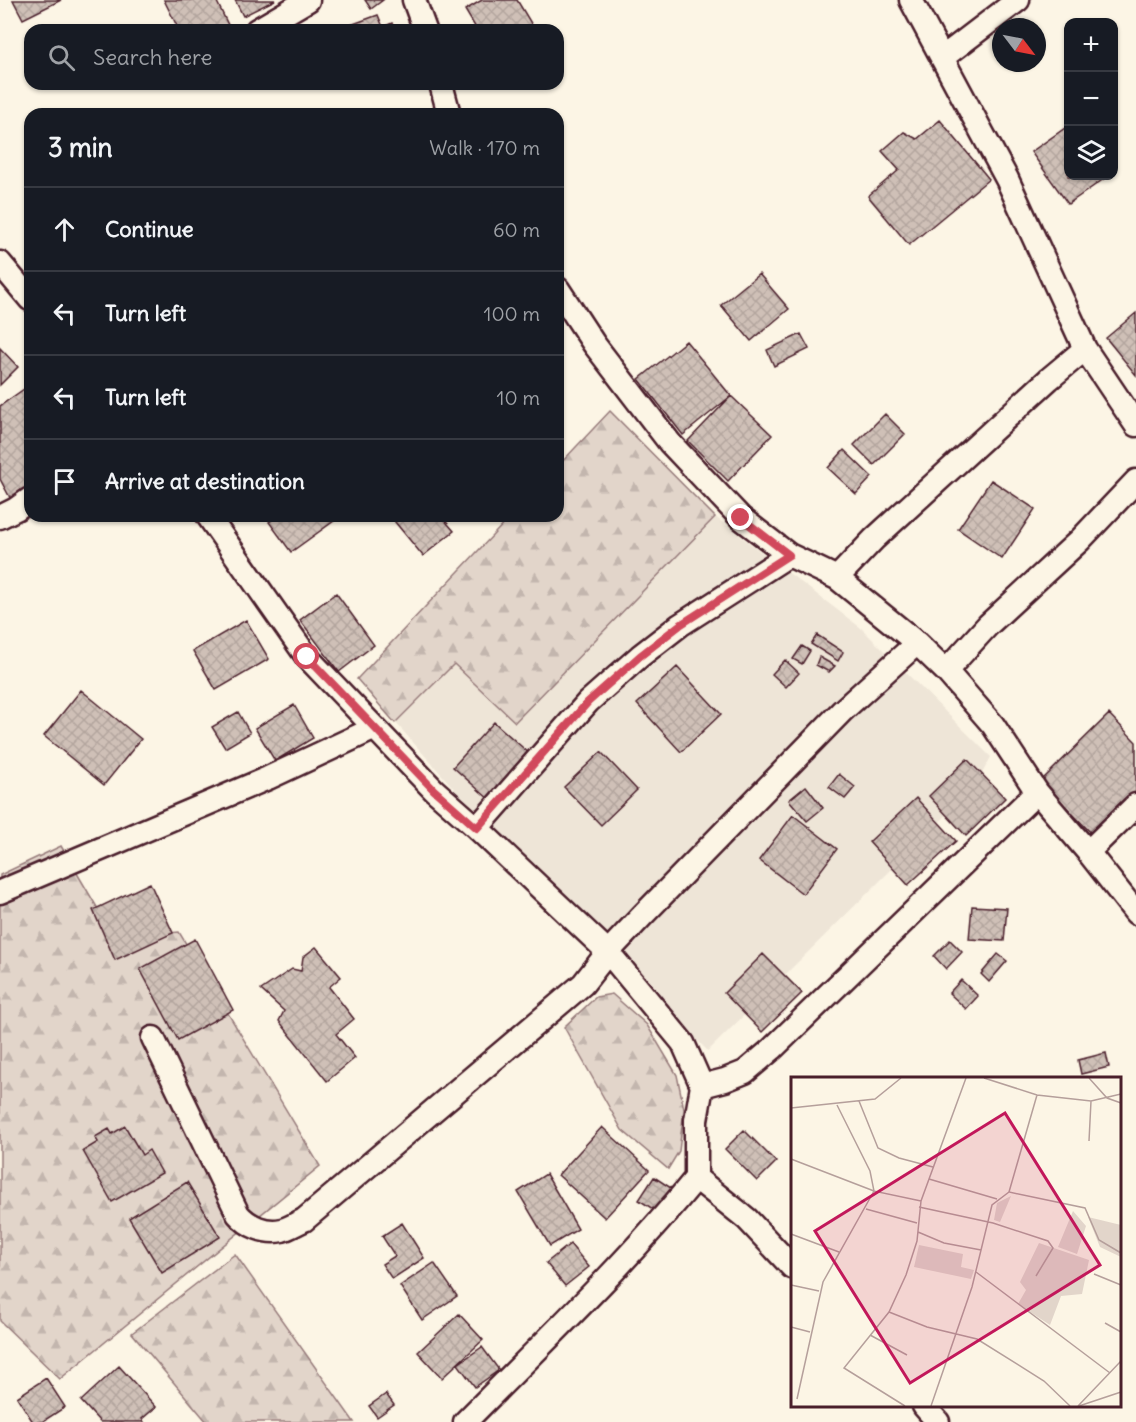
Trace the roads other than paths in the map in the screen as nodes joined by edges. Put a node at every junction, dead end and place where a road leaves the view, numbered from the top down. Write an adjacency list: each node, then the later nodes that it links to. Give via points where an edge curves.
1 (308, 0): 5 (street)
2 (414, 0): 6 (street)
3 (911, 0): 7 (street)
4 (1018, 0): 7 (street)
5 (267, 24)
6 (422, 24)
7 (942, 58): 13 (street, via 1007,179)
8 (443, 90): 9 (street)
9 (447, 108)
10 (0, 263): 11 (street)
11 (24, 292)
12 (564, 298): 19 (street, via 670,443 741,518)
13 (1085, 349): 14 (street); 20 (street, via 874,539)
14 (1136, 425)
15 (1136, 480): 22 (street)
16 (24, 503): 17 (street)
17 (0, 517)
18 (212, 522): 23 (street, via 307,657)
19 (789, 555): 20 (street); 26 (street, via 640,656 588,702)
20 (837, 578): 21 (street)
21 (917, 643): 22 (street); 30 (street, via 842,711)
22 (946, 671): 24 (street, via 993,725)
23 (375, 728): 26 (street); 28 (street)
24 (1037, 792): 27 (street); 32 (street, via 772,1049 745,1072)
25 (1136, 805): 27 (street)
26 (477, 828): 30 (street)
27 (1088, 852): 29 (street)
28 (0, 892)
29 (1136, 913)
30 (608, 952): 31 (street, via 583,984 450,1098 304,1220 281,1230 264,1230 245,1222 238,1214); 32 (street, via 683,1043)
31 (153, 1038)
32 (702, 1086): 33 (street, via 696,1120)
33 (696, 1178): 34 (street, via 747,1219); 36 (street, via 616,1270)
34 (791, 1266)
35 (925, 1407): 37 (street)
36 (465, 1422)
37 (938, 1422)

